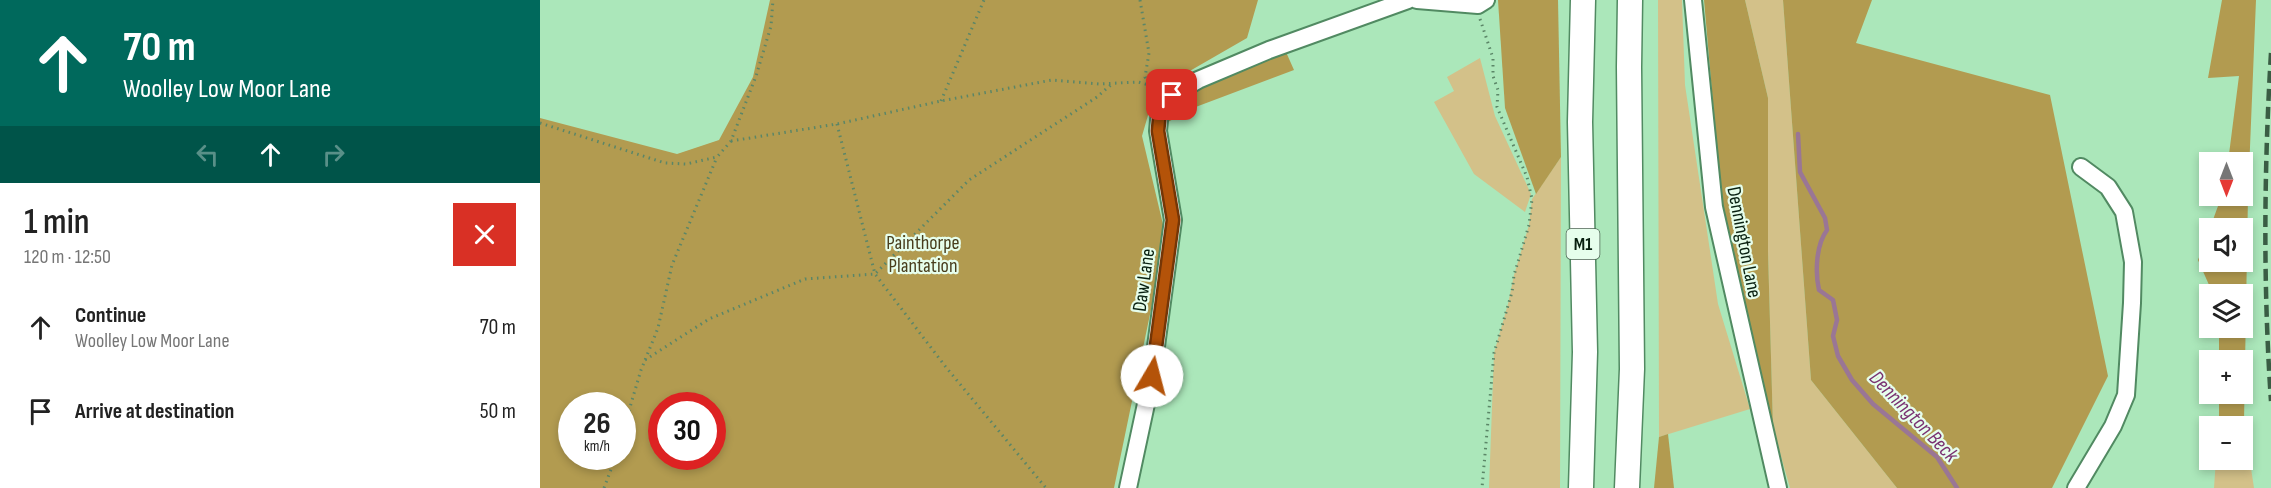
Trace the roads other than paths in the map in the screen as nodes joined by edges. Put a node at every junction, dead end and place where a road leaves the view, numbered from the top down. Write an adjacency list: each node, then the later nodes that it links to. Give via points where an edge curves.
1 (1408, 0): 8 (street, Daw Lane, via 1269,50 1198,80 1166,99 1160,110 1158,131 1173,220 1152,376)
2 (1418, 0): 6 (street)
3 (1583, 0): 9 (highway, M1, via 1580,122 1585,352)
4 (1630, 0): 10 (highway, via 1632,369)
5 (1693, 0): 11 (street, Dennington Lane, via 1714,207)
6 (1482, 3)
7 (2080, 167): 12 (street, via 2108,187 2124,212 2133,262 2133,293 2126,395 2113,426)
8 (1128, 488)
9 (1581, 488)
10 (1627, 488)
11 (1778, 488)
12 (2076, 488)

